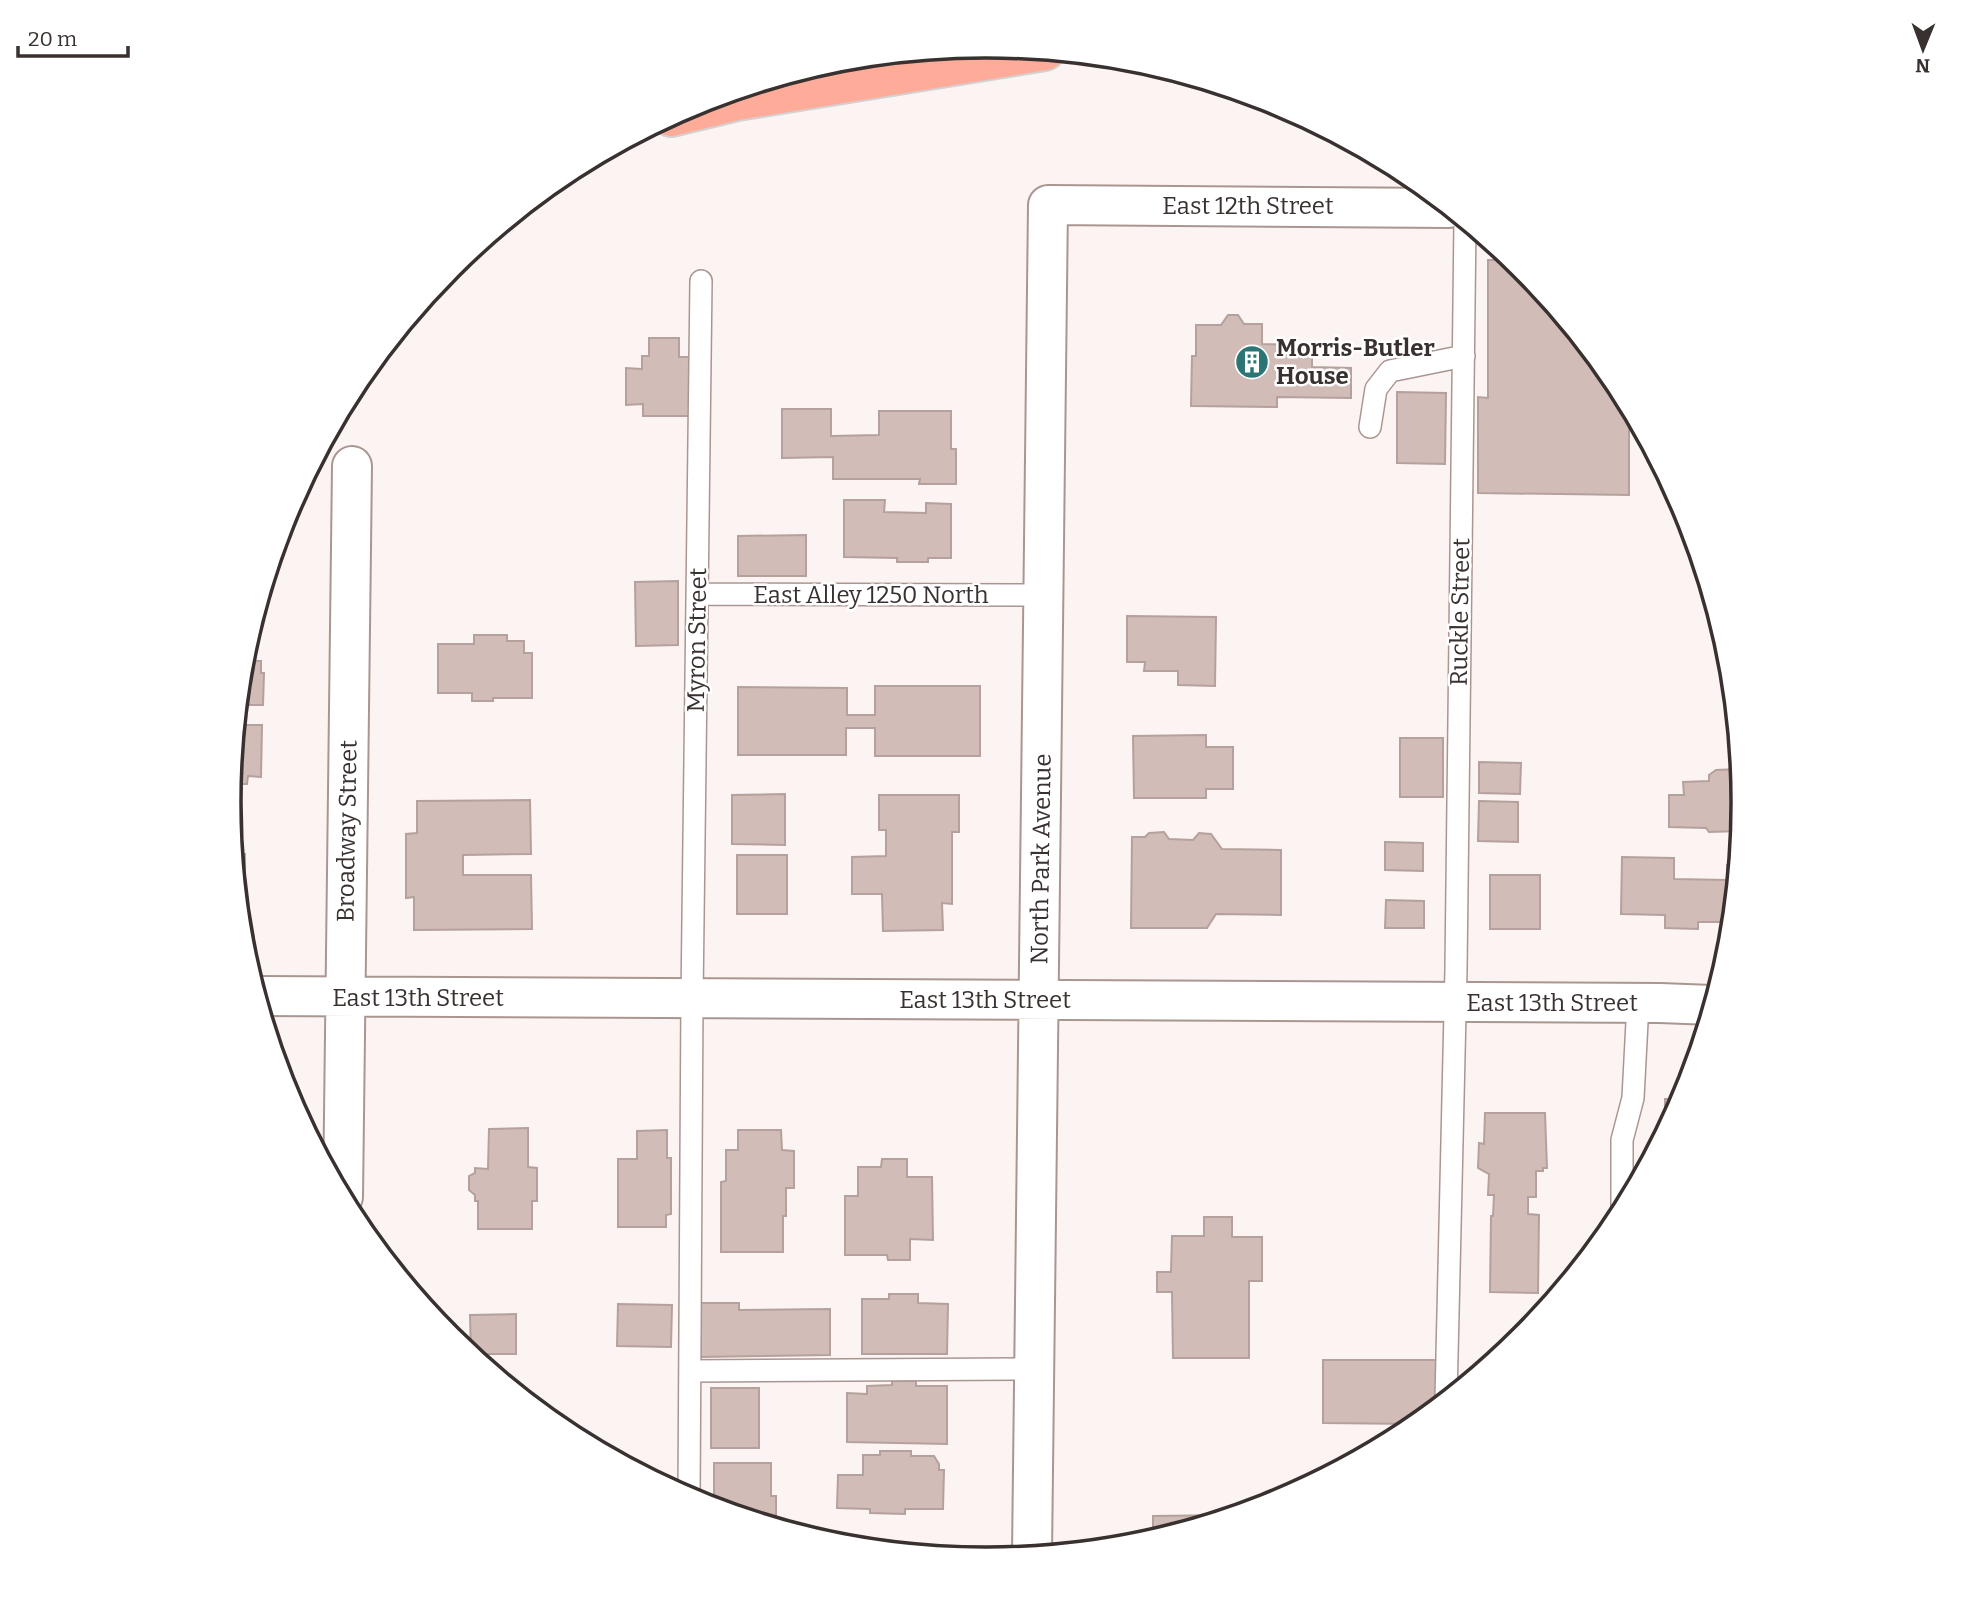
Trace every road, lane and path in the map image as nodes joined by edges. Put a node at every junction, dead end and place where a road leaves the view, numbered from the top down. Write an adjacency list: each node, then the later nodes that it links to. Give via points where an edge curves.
1 (1000, 58): 2 (highway)
2 (735, 102)
3 (1048, 205): 4 (street, East 12th Street); 11 (street, North Park Avenue)
4 (1433, 208)
5 (1465, 233): 7 (lane, Ruckle Street)
6 (701, 281): 10 (lane, Myron Street)
7 (1464, 356): 8 (lane, via 1390,371 1376,389); 16 (lane, Ruckle Street)
8 (1370, 427)
9 (352, 466): 13 (street, Broadway Street)
10 (697, 594): 11 (lane, East Alley 1250 North); 14 (lane, Myron Street)
11 (1044, 595): 15 (street, North Park Avenue)
12 (267, 996): 13 (street, East 13th Street)
13 (344, 998): 14 (street, East 13th Street); 19 (street, Broadway Street)
14 (692, 999): 15 (street, East 13th Street); 22 (lane, Myron Street)
15 (1039, 1000): 16 (street, East 13th Street); 21 (street, North Park Avenue)
16 (1455, 1003): 17 (street, East 13th Street); 23 (lane, Ruckle Street)
17 (1638, 1003): 18 (street, East 13th Street); 20 (lane, via 1633,1098 1622,1140)
18 (1702, 1005)
19 (343, 1178)
20 (1622, 1189)
21 (1034, 1369): 22 (lane); 25 (street, North Park Avenue)
22 (690, 1371): 24 (lane, Myron Street)
23 (1446, 1387)
24 (689, 1485)
25 (1032, 1546)

